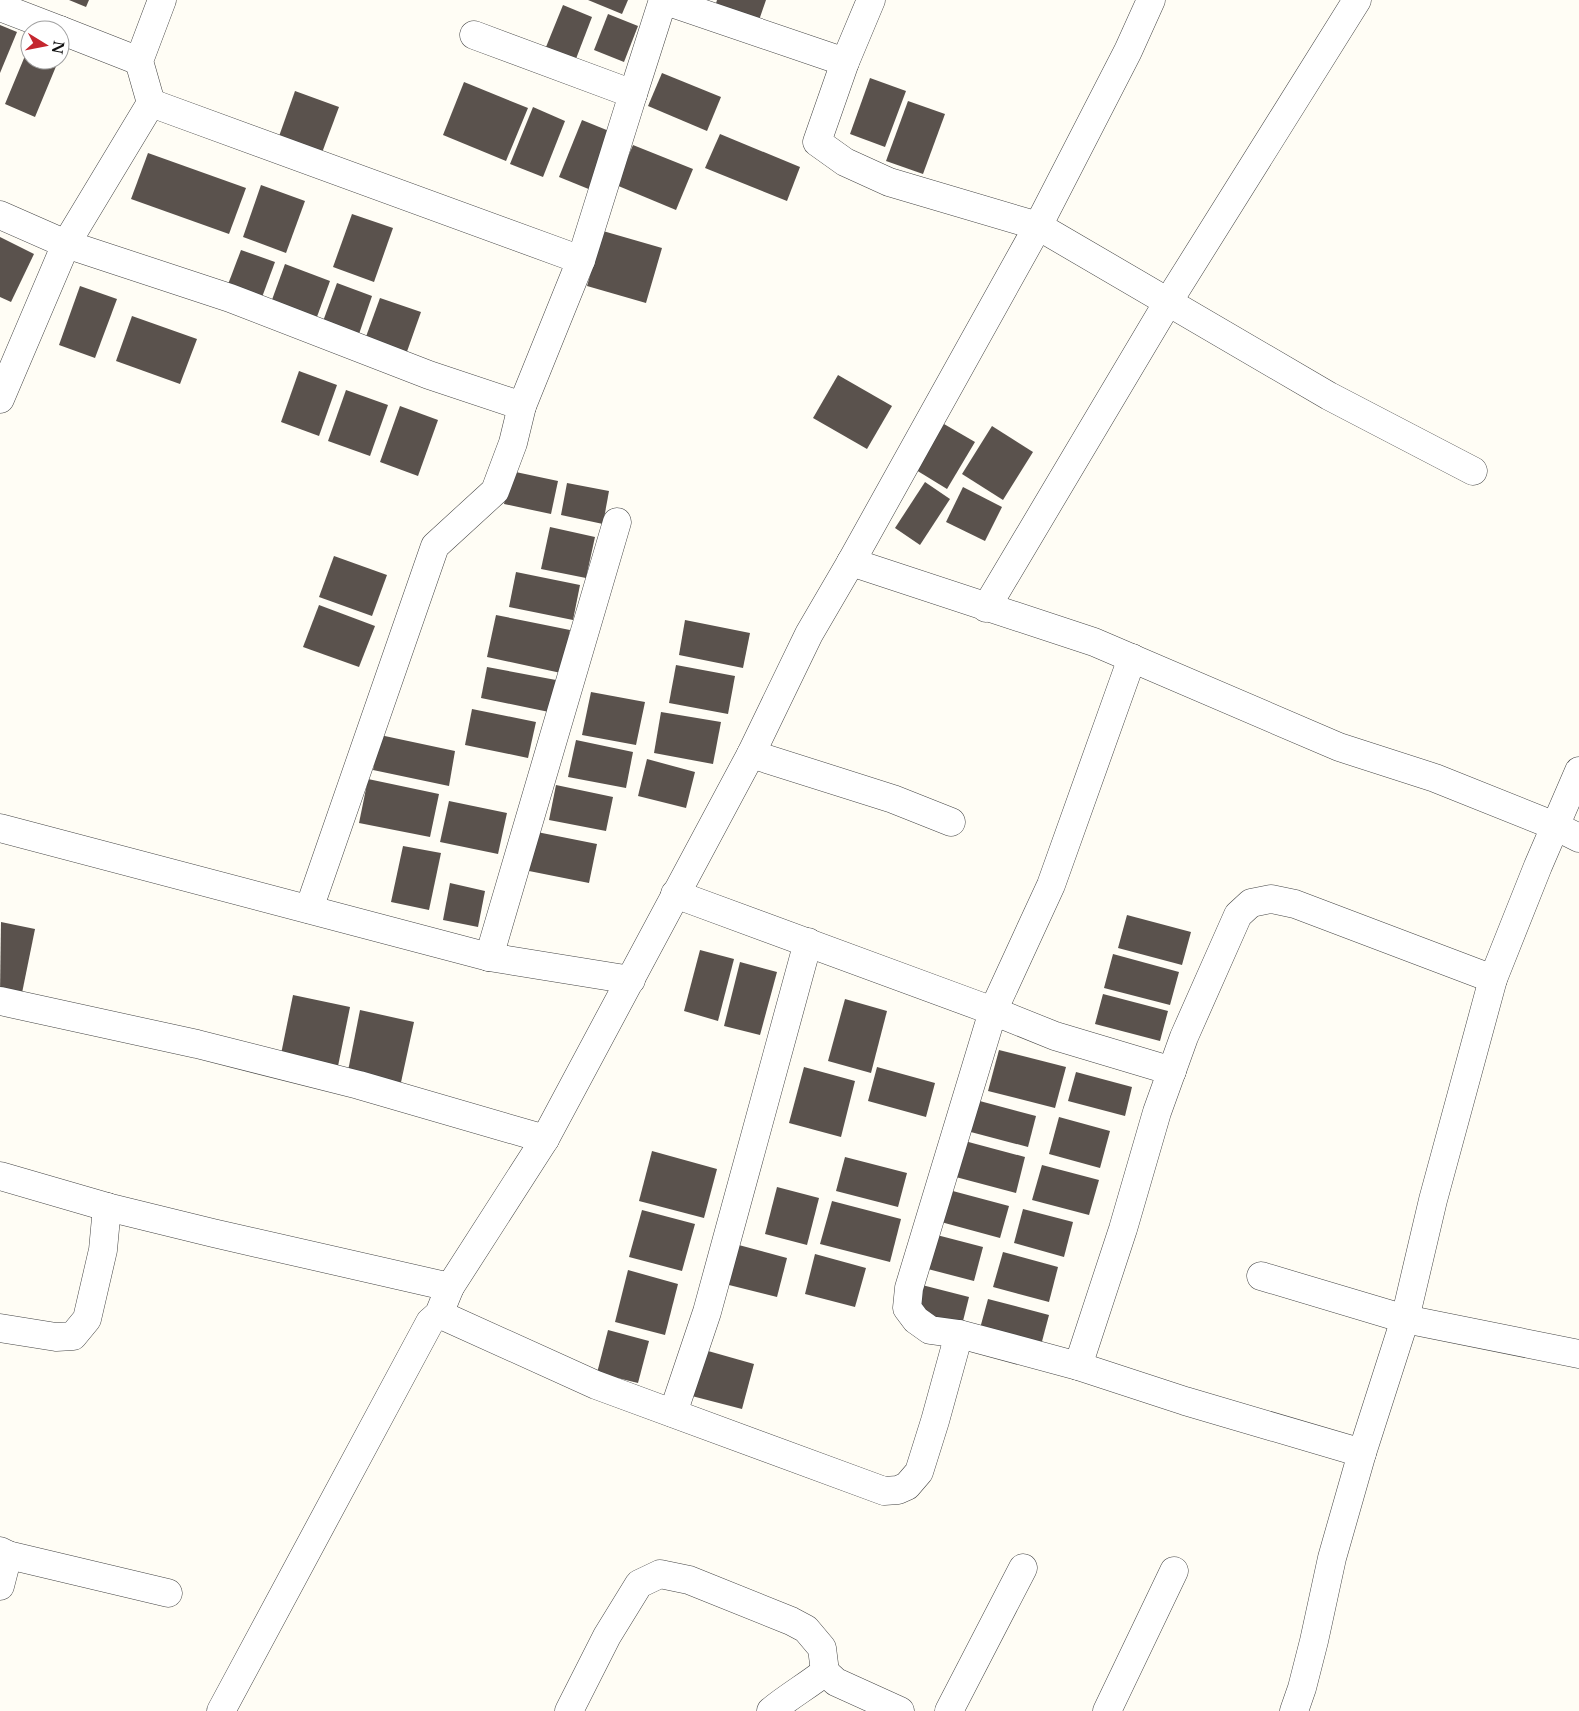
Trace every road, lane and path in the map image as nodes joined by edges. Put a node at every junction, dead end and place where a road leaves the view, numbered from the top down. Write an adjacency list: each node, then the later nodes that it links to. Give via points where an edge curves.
1 (162, 0): 10 (street)
2 (663, 0): 11 (street); 12 (street)
3 (871, 0): 11 (street)
4 (1151, 0): 15 (street)
5 (1357, 0): 18 (street)
6 (0, 7): 7 (street)
7 (34, 20)
8 (70, 34): 10 (street)
9 (474, 35): 12 (street)
10 (139, 61): 13 (street)
11 (845, 62): 15 (street, via 817,142 845,162 888,182)
12 (633, 94): 17 (street)
13 (151, 103): 16 (street); 17 (street)
14 (0, 215): 16 (street)
15 (1038, 226): 18 (street); 23 (street)
16 (66, 244): 19 (street); 20 (street, via 230,298 429,375)
17 (581, 260): 20 (street)
18 (1168, 302): 21 (street, via 1329,396); 24 (street)
19 (0, 399)
20 (522, 406): 32 (street, via 513,443 495,491 435,546)
21 (1473, 471)
22 (617, 522): 34 (street)
23 (851, 562): 24 (street); 26 (street, via 809,634)
24 (986, 608): 25 (street, via 1094,642)
25 (1132, 658): 30 (street, via 1339,747 1435,778); 38 (street, via 1051,885)
26 (751, 754): 28 (street); 31 (street)
27 (1579, 771): 30 (street)
28 (951, 822)
29 (0, 828): 32 (street)
30 (1567, 832): 35 (street, via 1538,866)
31 (675, 894): 33 (street); 36 (street)
32 (309, 909): 34 (street)
33 (808, 942): 38 (street); 51 (street, via 707,1312)
34 (489, 957): 36 (street)
35 (1493, 979): 39 (street, via 1295,904 1271,899 1251,903 1238,915); 46 (street)
36 (631, 980): 40 (street)
37 (0, 1001): 40 (street, via 359,1085)
38 (993, 1011): 39 (street, via 1055,1036); 48 (street, via 909,1288 907,1308 916,1320 930,1330)
39 (1172, 1071): 50 (street)
40 (545, 1139): 44 (street)
41 (0, 1176): 42 (street)
42 (107, 1207): 44 (street); 47 (street, via 103,1250 86,1319 73,1336 56,1337)
43 (1261, 1276): 46 (street)
44 (450, 1287): 45 (street)
45 (439, 1314): 51 (street, via 596,1386); 59 (street, via 430,1322)
46 (1405, 1319): 49 (street); 52 (street)
47 (0, 1328)
48 (960, 1334): 50 (street); 51 (street, via 919,1472 908,1486 898,1490 884,1491)
49 (1579, 1354)
50 (1078, 1366): 52 (street, via 1185,1402)
51 (673, 1413)
52 (1362, 1454): 65 (street)
53 (4, 1553): 56 (street); 57 (street)
54 (1024, 1568): 63 (street)
55 (1174, 1571): 64 (street)
56 (0, 1586)
57 (168, 1593)
58 (825, 1672): 60 (street, via 822,1648 806,1629 689,1580 660,1574 639,1584); 61 (street); 62 (street, via 836,1682)
59 (221, 1711)
60 (569, 1711)
61 (771, 1711)
62 (900, 1711)
63 (949, 1711)
64 (1107, 1711)
65 (1294, 1711)

